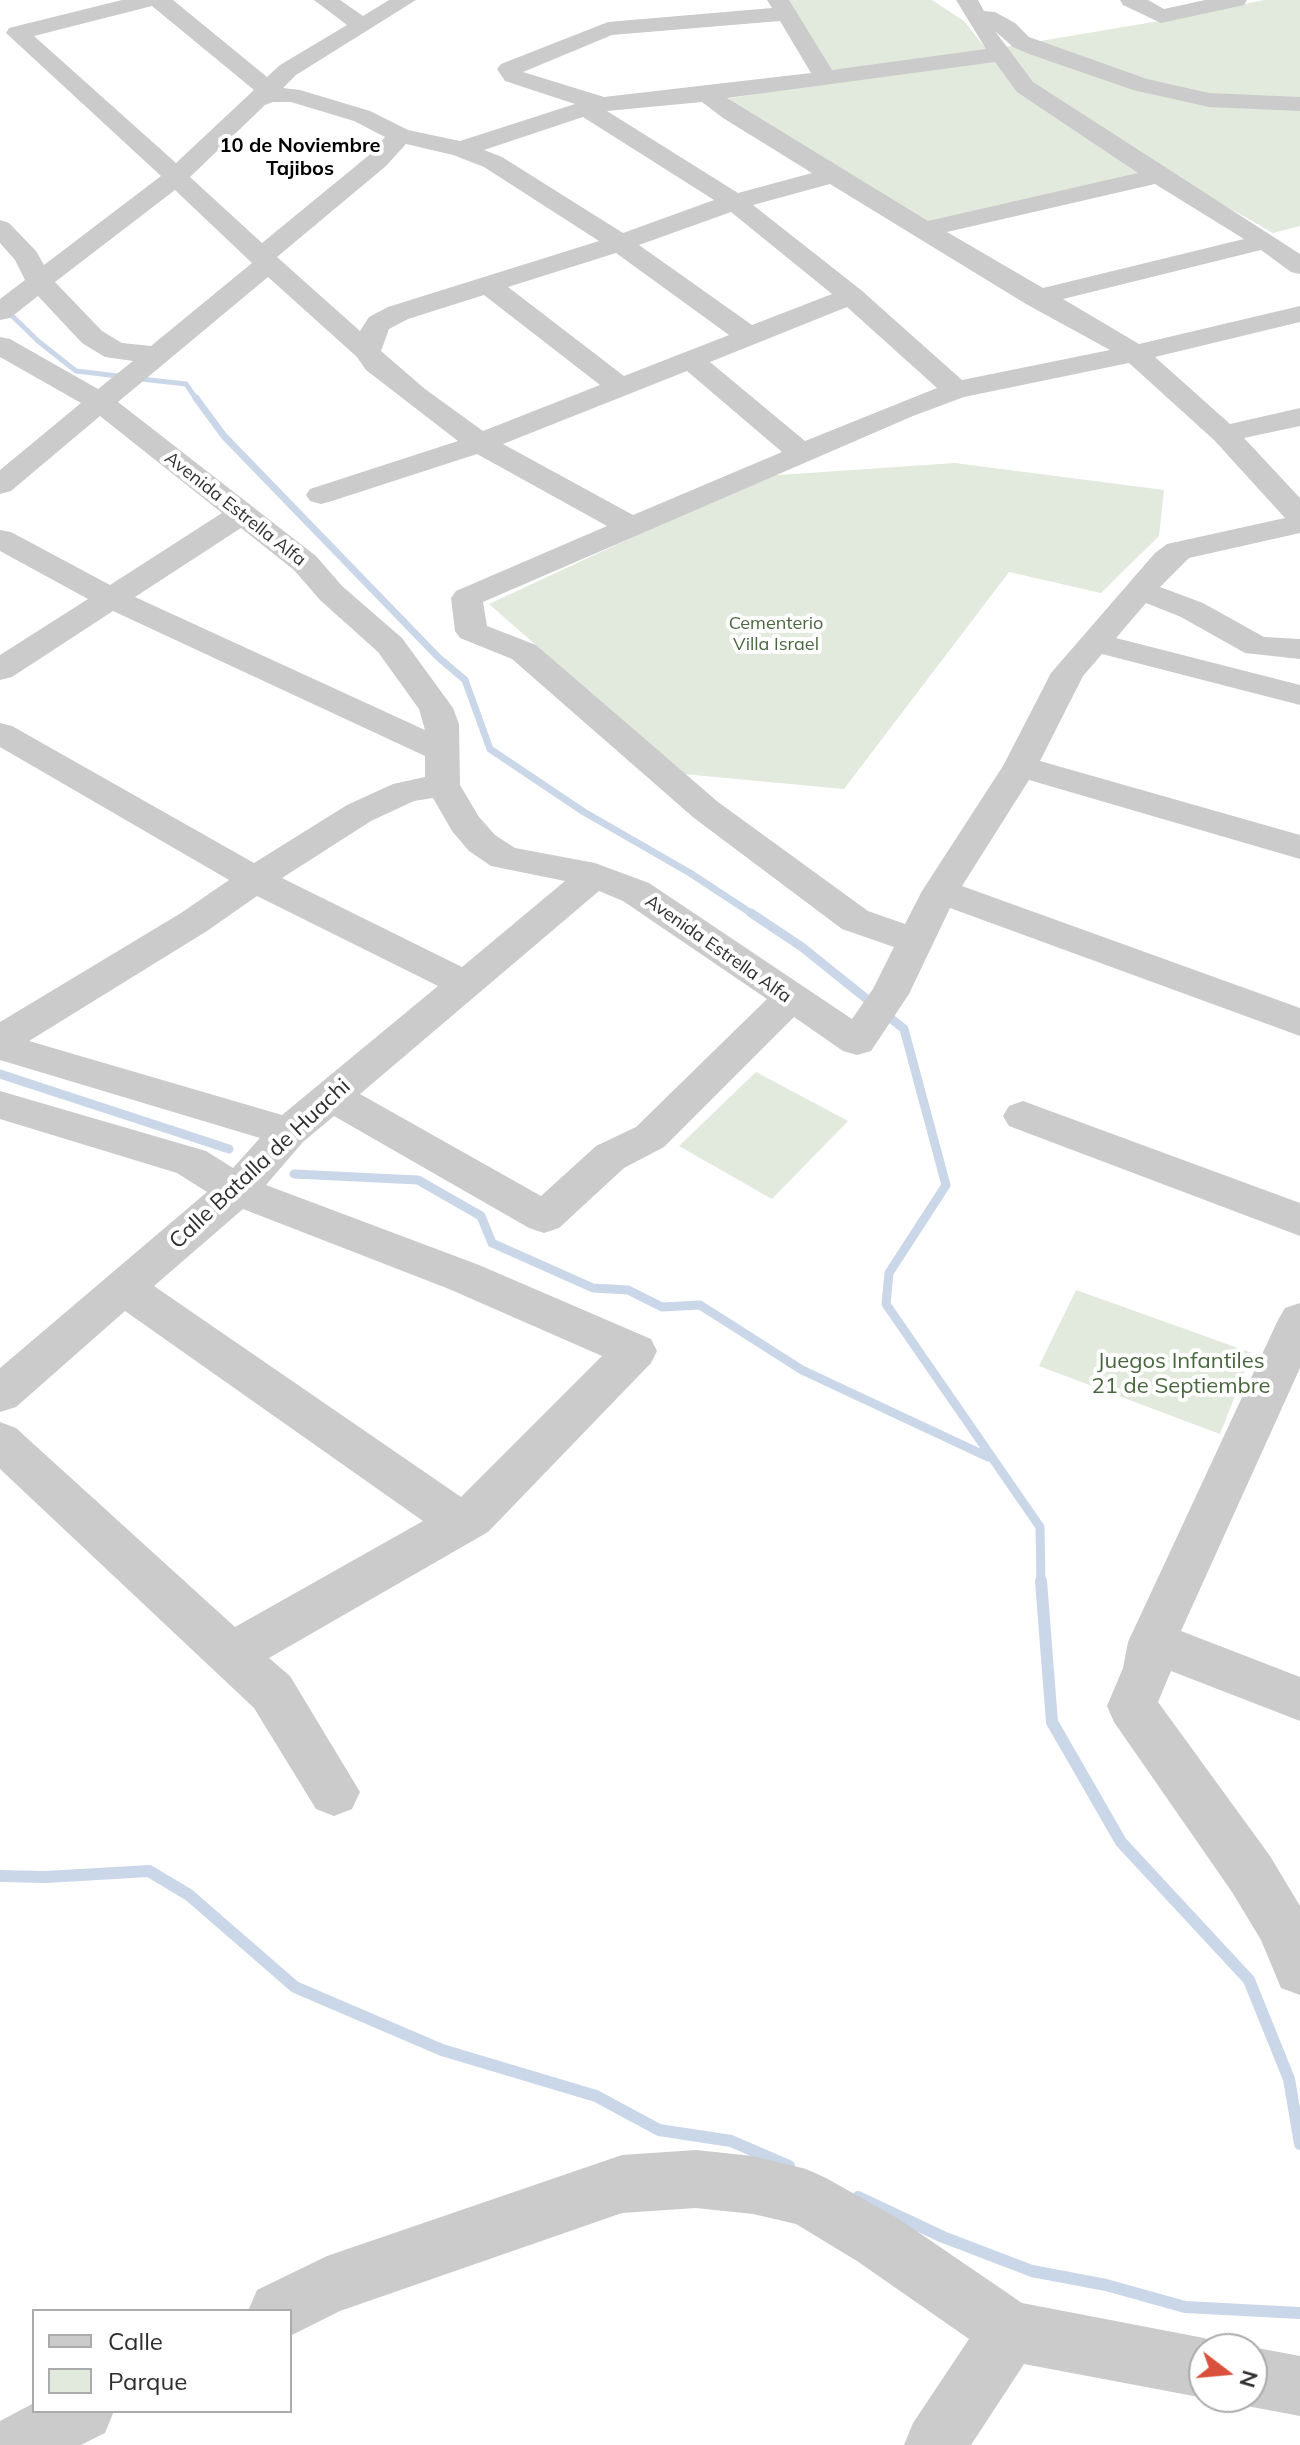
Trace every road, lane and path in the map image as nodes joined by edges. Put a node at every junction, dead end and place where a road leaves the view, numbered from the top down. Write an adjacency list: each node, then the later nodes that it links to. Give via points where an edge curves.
1 (149, 0): 21 (street, via 17,33)
2 (159, 0): 14 (street)
3 (325, 0): 10 (street)
4 (405, 0): 10 (street)
5 (945, 0): 8 (street)
6 (1131, 0): 7 (street, via 1161,16)
7 (1236, 0)
8 (971, 5): 11 (street); 15 (street, via 1037,49 1141,85 1209,100)
9 (782, 7): 12 (street); 16 (street, via 608,29 509,69 513,76)
10 (361, 25): 14 (street, via 288,70)
11 (1001, 54): 12 (street); 20 (street, via 1025,87)
12 (825, 77): 13 (street)
13 (707, 94): 16 (street); 19 (street)
14 (260, 95): 17 (street, via 292,95 362,116); 21 (street)
15 (1300, 104)
16 (595, 106): 18 (street); 22 (street)
17 (400, 135): 18 (street); 27 (street)
18 (461, 149): 26 (street, via 493,162)
19 (833, 175): 22 (street); 24 (street)
20 (1159, 176): 24 (street); 25 (street)
21 (175, 178): 27 (street); 29 (street)
22 (734, 202): 26 (street); 31 (street)
23 (0, 228): 29 (street, via 27,257)
24 (924, 230): 32 (street)
25 (1266, 241): 28 (street); 32 (street)
26 (620, 243): 30 (street); 35 (street)
27 (264, 260): 37 (street); 39 (street)
28 (1300, 266)
29 (40, 282): 33 (street); 39 (street, via 105,346 128,355)
30 (488, 285): 37 (street, via 379,323); 41 (street)
31 (851, 296): 35 (street); 42 (street)
32 (1036, 298): 38 (street)
33 (7, 307)
34 (1300, 314): 38 (street)
35 (749, 336): 40 (street)
36 (0, 345): 43 (street, Avenida Estrella Alfa)
37 (367, 351): 46 (street, via 376,364)
38 (1135, 353): 42 (street); 45 (street)
39 (157, 355): 43 (street)
40 (690, 359): 41 (street); 47 (street)
41 (620, 387): 46 (street)
42 (956, 390): 47 (street)
43 (100, 402): 48 (street); 50 (street, Avenida Estrella Alfa)
44 (1300, 417): 45 (street)
45 (1224, 434): 51 (street)
46 (480, 443): 49 (street); 53 (street)
47 (801, 453): 53 (street)
48 (0, 485)
49 (321, 495)
50 (241, 514): 56 (street); 63 (street, Avenida Estrella Alfa, via 305,563 390,645 436,708)
51 (1300, 516)
52 (1300, 524): 55 (street, via 1178,551)
53 (629, 526): 68 (street, via 467,598 471,631 524,652 706,810 855,920)
54 (0, 539): 56 (street)
55 (1140, 590): 57 (street); 58 (street, via 1192,610 1257,646)
56 (109, 597): 59 (street); 63 (street)
57 (1095, 642): 60 (street); 62 (street, via 1068,673)
58 (1300, 649)
59 (0, 670)
60 (1300, 695)
61 (0, 733): 66 (street)
62 (1020, 766): 64 (street); 67 (street)
63 (444, 769): 65 (street, Avenida Estrella Alfa, via 465,823 482,843 504,858); 66 (street, via 359,813)
64 (1300, 847)
65 (595, 875): 69 (street, Calle Batalla de Huachi); 70 (street, Avenida Estrella Alfa, via 636,892)
66 (256, 880): 69 (street); 72 (street)
67 (940, 891): 68 (street); 71 (street)
68 (914, 941): 70 (street, Avenida Estrella Alfa, via 872,1020)
69 (465, 984): 73 (street, Calle Batalla de Huachi)
70 (790, 999): 73 (street, via 650,1137 610,1157 544,1217)
71 (1300, 1023)
72 (0, 1043): 76 (street)
73 (331, 1096): 76 (street, Calle Batalla de Huachi)
74 (0, 1105): 77 (street, via 191,1162)
75 (1023, 1116): 78 (street)
76 (289, 1132): 77 (street, Calle Batalla de Huachi)
77 (237, 1190): 79 (street, Calle Batalla de Huachi); 83 (street, via 464,1277 635,1351)
78 (1300, 1220)
79 (124, 1288): 81 (street, Calle Batalla de Huachi); 83 (street)
80 (1300, 1320): 84 (street)
81 (0, 1394)
82 (0, 1441): 85 (street)
83 (462, 1523): 85 (street)
84 (1152, 1642): 86 (street); 88 (street, via 1132,1706 1251,1874)
85 (231, 1654): 87 (street, via 272,1692)
86 (1300, 1699)
87 (334, 1792)
88 (1300, 1969)
89 (282, 2309): 90 (street, via 327,2286 622,2184 696,2179 806,2198 878,2240)
90 (1010, 2331): 91 (street); 96 (street)
91 (1188, 2365)
92 (1268, 2380): 93 (street)
93 (1300, 2386)
94 (79, 2413): 95 (street)
95 (17, 2445)
96 (935, 2445)

